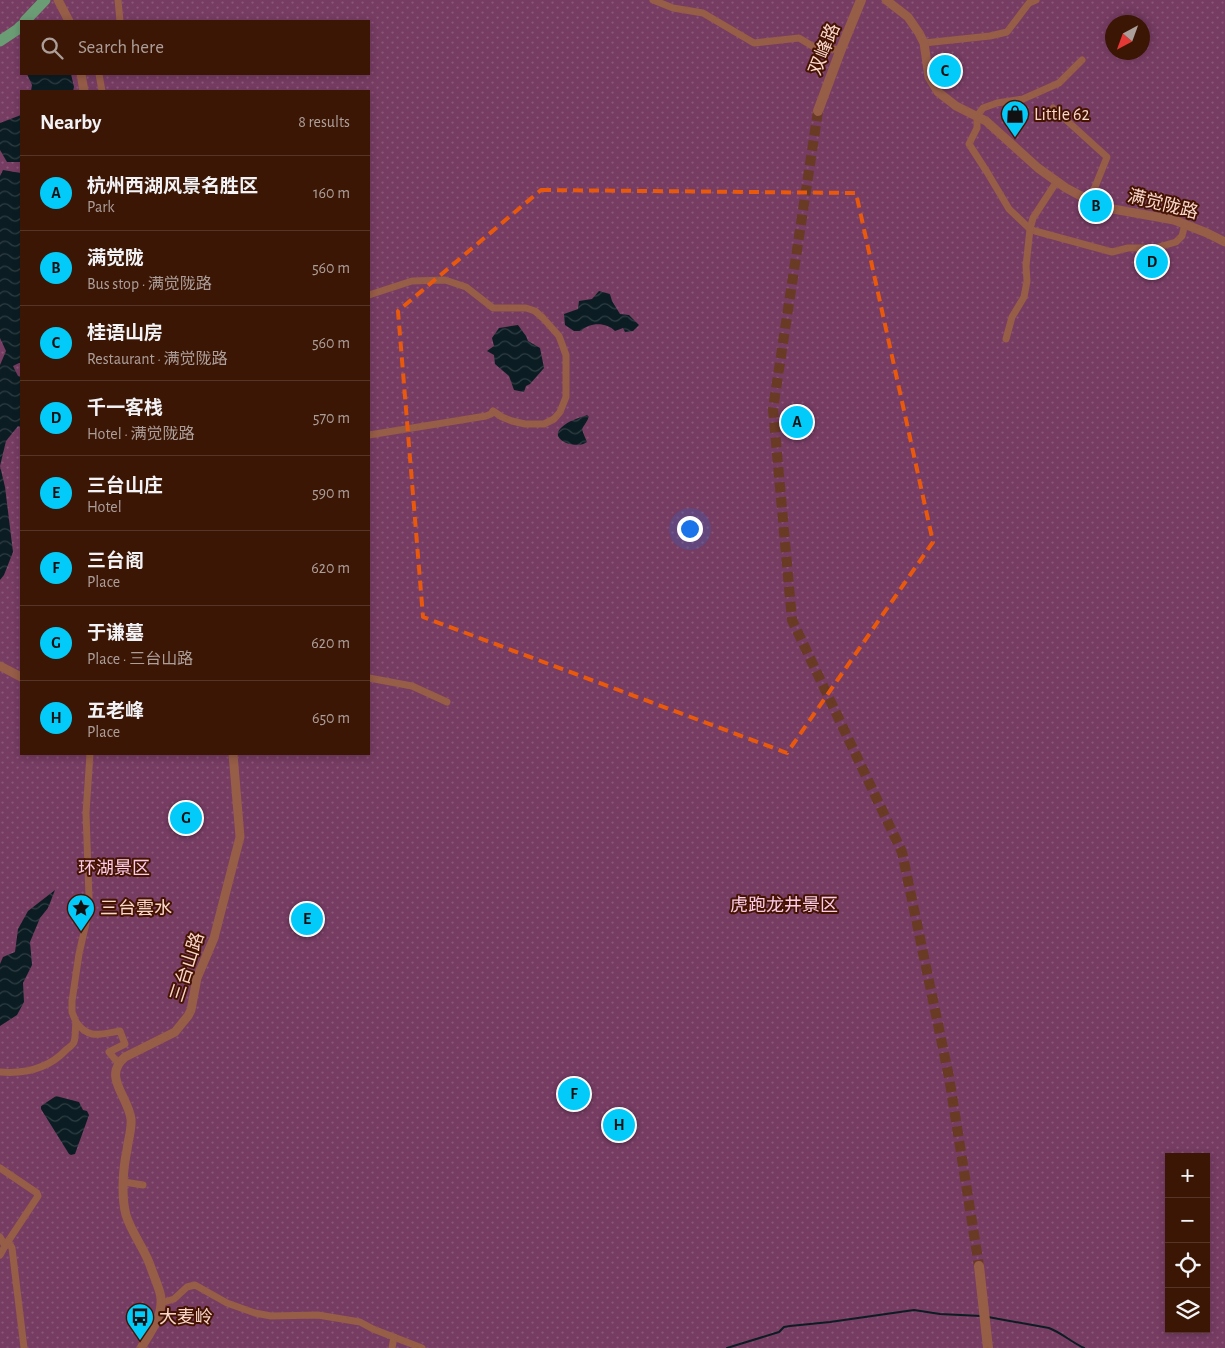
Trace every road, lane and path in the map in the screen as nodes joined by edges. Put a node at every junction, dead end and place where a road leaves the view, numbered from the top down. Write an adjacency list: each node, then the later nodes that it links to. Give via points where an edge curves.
1 (45, 0): 8 (main road)
2 (58, 0): 9 (street)
3 (118, 0): 10 (street)
4 (653, 0): 14 (street, via 673,8 702,13 754,43 799,38 819,50)
5 (861, 0): 14 (main road, 双峰路)
6 (886, 0): 13 (street, 满觉陇路, via 908,17)
7 (1036, 0): 13 (street, via 1029,2 1007,32)
8 (26, 20)
9 (68, 20)
10 (120, 20)
11 (20, 27): 12 (main road)
12 (0, 41)
13 (924, 43): 22 (street, 满觉陇路, via 929,77 938,92)
14 (841, 49): 21 (main road, 双峰路)
15 (1082, 60): 22 (street, via 1059,83 1023,99 983,108)
16 (81, 75): 18 (street)
17 (99, 75): 19 (street)
18 (84, 90)
19 (102, 90)
20 (1052, 108): 24 (street, via 1107,157)
21 (818, 111)
22 (977, 116): 23 (street, 满觉陇路); 26 (street, via 977,128 969,144 1009,209)
23 (1057, 181): 24 (street, 满觉陇路); 26 (street, via 1033,218)
24 (1087, 200): 25 (street, 满觉陇路, via 1113,209)
25 (1185, 224): 26 (street, via 1182,236 1176,242 1156,248 1128,248 1112,252); 27 (street, 满觉陇路)
26 (1030, 229): 29 (street, via 1024,297 1012,317)
27 (1225, 242)
28 (370, 295): 30 (street, via 412,281 445,280 466,287 493,308 526,308 535,312 559,336 566,355 566,397 560,412 544,424 512,421 493,411 486,416)
29 (1006, 339)
30 (370, 435)
31 (0, 666): 32 (street)
32 (20, 676)
33 (370, 678): 34 (street, via 412,686)
34 (447, 702)
35 (90, 755): 37 (street, via 86,813 89,897 72,1002)
36 (233, 755): 38 (street, 三台山路, via 240,837 214,938 197,978 191,1010 175,1032)
37 (76, 1022): 38 (street, via 88,1034 120,1031 125,1044 109,1052); 39 (street, via 74,1042 49,1064 32,1071)
38 (118, 1062): 41 (street, via 116,1082 132,1123)
39 (0, 1072)
40 (0, 1168): 44 (street, via 38,1196)
41 (124, 1182): 42 (street); 47 (street, via 126,1214 148,1260 162,1298)
42 (143, 1185)
43 (0, 1237): 44 (street)
44 (6, 1243): 45 (street); 49 (street, via 12,1248)
45 (0, 1256)
46 (979, 1266): 53 (main road)
47 (161, 1304): 48 (street, via 194,1285 227,1303 255,1313 318,1315 360,1322); 50 (street, via 160,1317)
48 (394, 1337): 51 (street); 52 (street)
49 (24, 1348)
50 (141, 1348)
51 (392, 1348)
52 (422, 1348)
53 (988, 1348)

